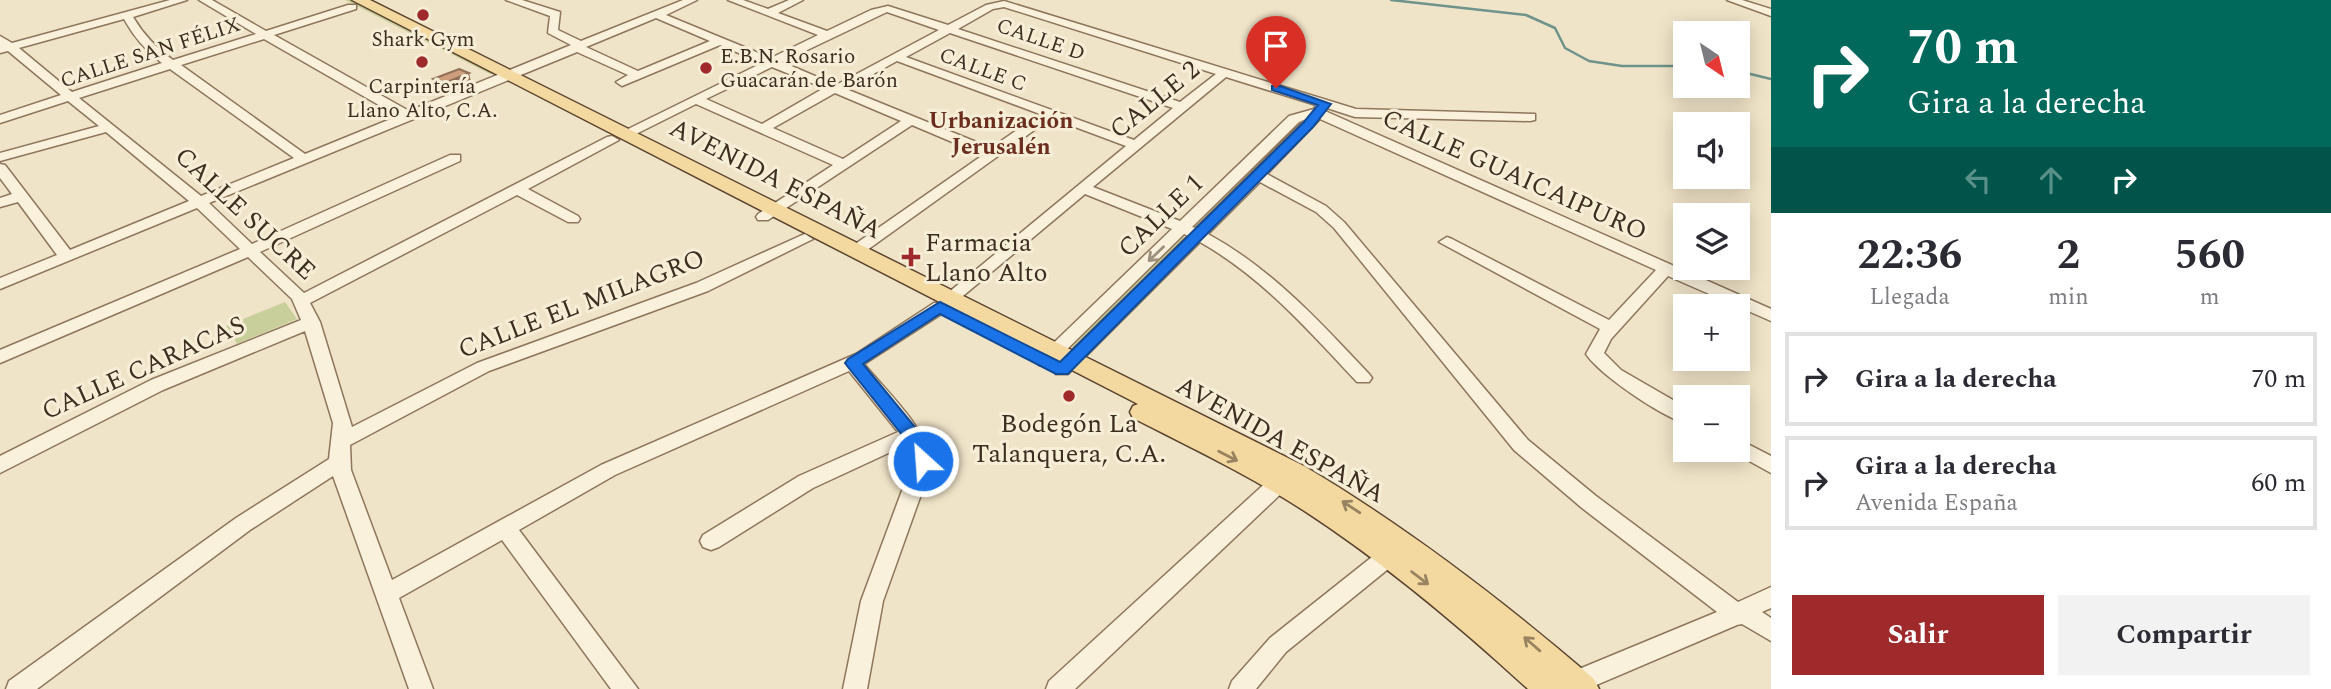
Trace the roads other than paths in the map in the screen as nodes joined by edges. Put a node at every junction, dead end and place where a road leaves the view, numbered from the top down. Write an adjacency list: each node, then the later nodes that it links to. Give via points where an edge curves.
1 (182, 0): 13 (street)
2 (204, 0): 15 (street)
3 (511, 0): 19 (street, via 556,14 552,31)
4 (692, 0): 10 (street)
5 (733, 0): 11 (street)
6 (798, 0): 11 (street)
7 (1732, 0): 12 (street)
8 (350, 2): 15 (street, CALLE SAN FÉLIX); 25 (main road, AVENIDA ESPAÑA)
9 (892, 4): 14 (street, CALLE D); 16 (street)
10 (656, 7): 17 (street); 19 (street)
11 (768, 13): 16 (street)
12 (1771, 13)
13 (127, 15): 18 (street); 22 (street, via 144,41)
14 (950, 28): 20 (street); 23 (street, via 1001,4); 30 (street, CALLE D)
15 (265, 35): 22 (street, CALLE SAN FÉLIX); 33 (street)
16 (828, 35): 21 (street)
17 (719, 41): 21 (street); 24 (street)
18 (3, 46): 28 (street, CALLE SUCRE)
19 (578, 46): 24 (street); 25 (street)
20 (896, 57): 27 (street); 32 (street, CALLE C)
21 (772, 62): 27 (street); 29 (street)
22 (172, 66): 28 (street, CALLE SAN FÉLIX); 44 (street)
23 (1225, 72): 30 (street, CALLE 2); 31 (street)
24 (638, 75): 26 (street)
25 (502, 78): 33 (street); 39 (main road, AVENIDA ESPAÑA)
26 (622, 82)
27 (835, 88): 36 (street); 38 (street)
28 (70, 98): 35 (street, CALLE SAN FÉLIX); 37 (street, CALLE SUCRE)
29 (697, 100): 38 (street); 39 (street)
30 (1182, 107): 40 (street, CALLE 2)
31 (1320, 108): 34 (street, via 1364,114); 47 (street, CALLE 1); 55 (street, CALLE 1, via 1294,119); 61 (street, CALLE GUAICAIPURO)
32 (1049, 113): 40 (street, CALLE C); 41 (street)
33 (408, 116): 44 (street)
34 (1530, 117)
35 (0, 119)
36 (911, 120): 41 (street); 45 (street)
37 (107, 128): 42 (street); 51 (street, CALLE SUCRE)
38 (762, 129): 45 (street)
39 (619, 137): 49 (street); 53 (main road, AVENIDA ESPAÑA)
40 (1135, 145): 48 (street, CALLE 2)
41 (993, 154): 59 (street)
42 (0, 157)
43 (454, 158): 58 (street)
44 (304, 159): 51 (street)
45 (843, 164): 53 (street)
46 (0, 168): 50 (street)
47 (1258, 175): 55 (street, CALLE 1); 84 (street, via 1321,209 1339,225 1529,453)
48 (1082, 188): 55 (street); 64 (street, CALLE 2)
49 (516, 189): 54 (street); 63 (street)
50 (21, 196): 52 (street); 60 (street)
51 (199, 202): 58 (street, CALLE SUCRE); 60 (street)
52 (0, 203)
53 (769, 213): 56 (main road, AVENIDA ESPAÑA); 59 (main road, AVENIDA ESPAÑA)
54 (573, 219)
55 (1190, 232): 69 (street, CALLE 1); 71 (street, via 1224,249 1257,274)
56 (806, 239): 64 (main road, AVENIDA ESPAÑA); 74 (street, CALLE EL MILAGRO, via 702,287 483,367)
57 (1447, 242): 67 (street)
58 (251, 250): 63 (street, CALLE SUCRE); 68 (street)
59 (856, 250): 64 (main road, AVENIDA ESPAÑA)
60 (67, 257): 62 (street)
61 (1667, 268): 65 (street, CALLE GUAICAIPURO); 67 (street)
62 (0, 284)
63 (301, 301): 66 (street, CALLE SUCRE)
64 (945, 302): 69 (main road, AVENIDA ESPAÑA); 70 (street, CALLE 2)
65 (1771, 316)
66 (311, 321): 74 (street, CALLE SUCRE, via 343,423); 76 (street, CALLE CARACAS, via 158,384)
67 (1611, 328): 72 (street, via 1596,347 1597,359)
68 (0, 357)
69 (1059, 360): 78 (main road, AVENIDA ESPAÑA, one-way to 78); 86 (main road, AVENIDA ESPAÑA, one-way to 69, via 1469,590 1346,503 1265,456)
70 (853, 363): 73 (street); 79 (street, CALLE 2, via 647,451)
71 (1363, 378)
72 (1673, 409)
73 (912, 434): 80 (street, via 818,475); 90 (street, via 923,461 872,601)
74 (341, 452): 82 (street, CALLE SUCRE); 87 (street, CALLE EL MILAGRO)
75 (1750, 453): 77 (street)
76 (0, 465)
77 (1771, 466)
78 (1279, 483): 81 (main road, AVENIDA ESPAÑA); 91 (street)
79 (505, 528): 82 (street, CALLE 2); 89 (street)
80 (711, 541)
81 (1390, 555): 92 (street, via 1278,645); 93 (main road, AVENIDA ESPAÑA, one-way to 93)
82 (387, 594): 88 (street, CALLE SUCRE)
83 (1771, 597): 84 (street)
84 (1741, 613): 85 (street); 86 (street)
85 (1771, 631)
86 (1580, 686)
87 (18, 689)
88 (421, 689)
89 (626, 689)
90 (855, 689)
91 (1058, 689)
92 (1241, 689)
93 (1551, 689)

